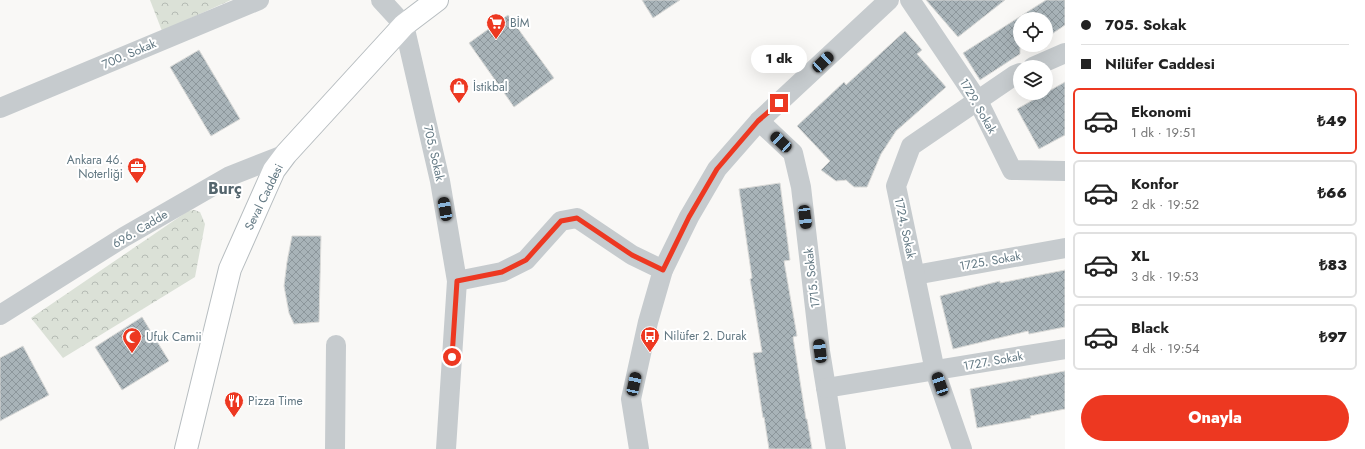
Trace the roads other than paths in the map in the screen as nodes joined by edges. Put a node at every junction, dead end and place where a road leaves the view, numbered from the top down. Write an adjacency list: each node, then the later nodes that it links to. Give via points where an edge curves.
1 (259, 0): 11 (street, 700. Sokak)
2 (381, 0): 6 (street)
3 (437, 0): 6 (main road, Seval Caddesi)
4 (889, 0): 12 (street)
5 (910, 0): 10 (street, 1729. Sokak)
6 (404, 25): 13 (main road, Seval Caddesi); 18 (street, 705. Sokak, via 440,181)
7 (1065, 53): 8 (street)
8 (1049, 60)
9 (1013, 78): 10 (street, 1724. Sokak)
10 (978, 101): 14 (street, 1729. Sokak, via 1012,170); 17 (street, 1724. Sokak, via 911,146 896,186)
11 (0, 108)
12 (758, 121): 16 (street, via 717,169 689,217); 23 (street, 1715. Sokak, via 793,153 801,187)
13 (286, 154): 19 (street, 696. Cadde, via 230,176 124,237); 24 (main road, Seval Caddesi, via 274,170 230,269)
14 (1065, 171)
15 (1065, 248): 17 (street, 1725. Sokak)
16 (663, 270): 18 (street, via 632,255 577,218 561,221 526,260 502,272); 27 (street, via 648,322 631,399)
17 (915, 275): 22 (street, 1724. Sokak)
18 (457, 281): 26 (street, 705. Sokak)
19 (0, 315)
20 (336, 345): 25 (street)
21 (1065, 349): 22 (street, 1727. Sokak)
22 (935, 371): 23 (street, 1727. Sokak); 29 (street, 1724. Sokak)
23 (826, 388): 28 (street, 1715. Sokak)
24 (186, 449)
25 (335, 449)
26 (446, 449)
27 (638, 449)
28 (836, 449)
29 (962, 449)

